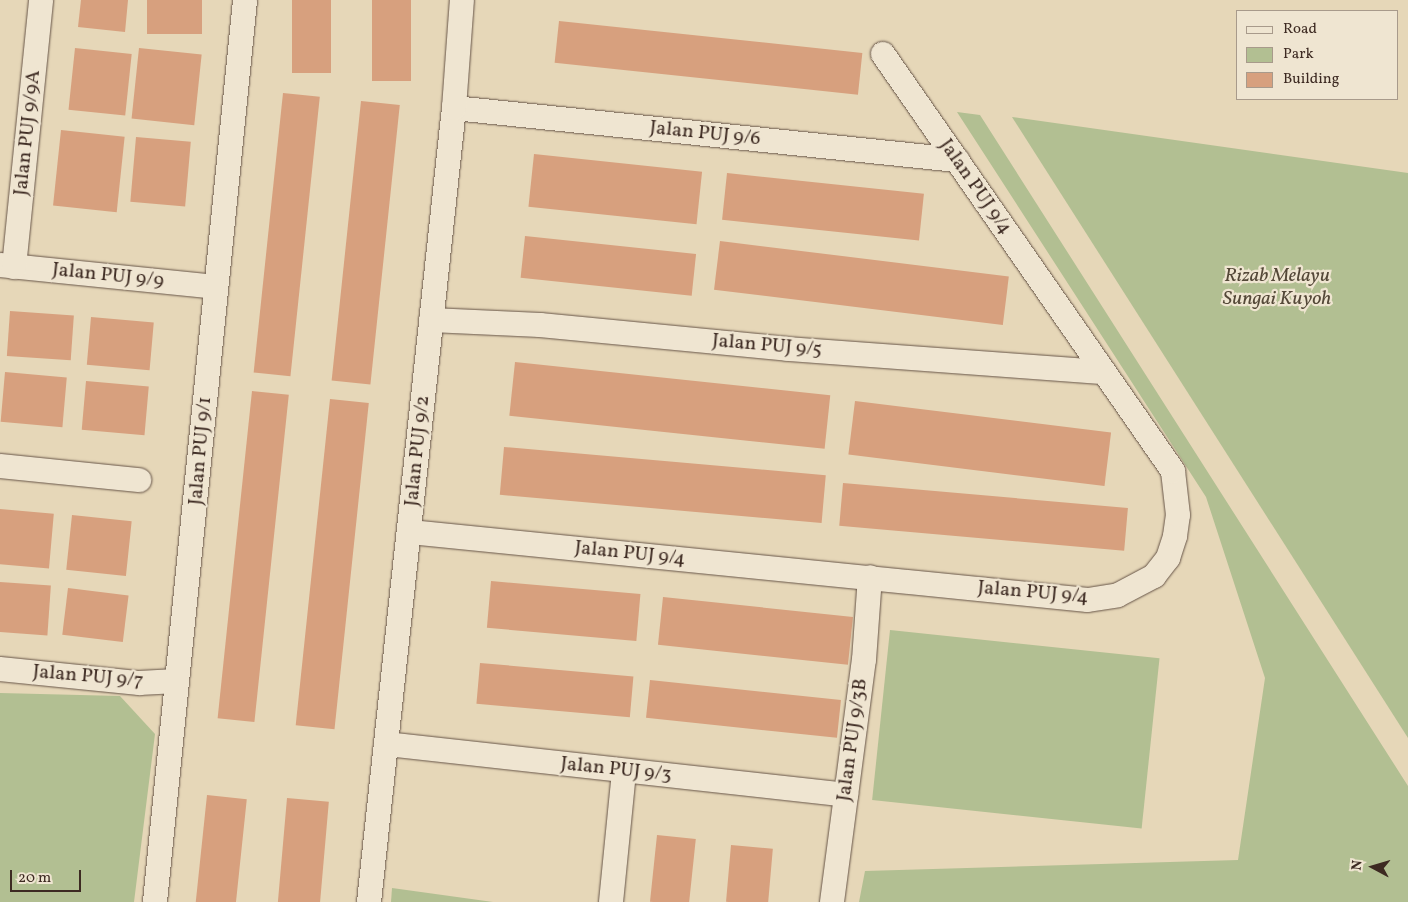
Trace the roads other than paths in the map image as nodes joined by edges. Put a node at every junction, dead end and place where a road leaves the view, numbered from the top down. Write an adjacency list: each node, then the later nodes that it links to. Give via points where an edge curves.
1 (41, 0): 7 (street, Jalan PUJ 9/9A)
2 (245, 0): 8 (street, Jalan PUJ 9/1)
3 (462, 0): 5 (street, Jalan PUJ 9/2)
4 (883, 54): 6 (street, Jalan PUJ 9/4)
5 (454, 108): 6 (street, Jalan PUJ 9/6); 9 (street, Jalan PUJ 9/2)
6 (957, 160): 10 (street, Jalan PUJ 9/4)
7 (7, 266): 8 (street, Jalan PUJ 9/9)
8 (216, 287): 16 (street, Jalan PUJ 9/1)
9 (431, 320): 10 (street, Jalan PUJ 9/5); 13 (street, Jalan PUJ 9/2)
10 (1103, 372): 14 (street, Jalan PUJ 9/4, via 1173,471 1178,515 1175,536 1168,558 1154,576 1118,595 1088,600)
11 (0, 466): 12 (street)
12 (140, 480)
13 (410, 532): 14 (street, Jalan PUJ 9/4); 17 (street, Jalan PUJ 9/2)
14 (870, 577): 19 (street, Jalan PUJ 9/3B, via 864,660)
15 (0, 669): 16 (street, Jalan PUJ 9/7, via 139,683)
16 (177, 681): 20 (street, Jalan PUJ 9/1)
17 (386, 744): 18 (street, Jalan PUJ 9/3); 21 (street, Jalan PUJ 9/2)
18 (624, 772): 19 (street, Jalan PUJ 9/3); 22 (street)
19 (846, 795): 23 (street, Jalan PUJ 9/3B)
20 (155, 902)
21 (369, 902)
22 (611, 902)
23 (832, 902)

